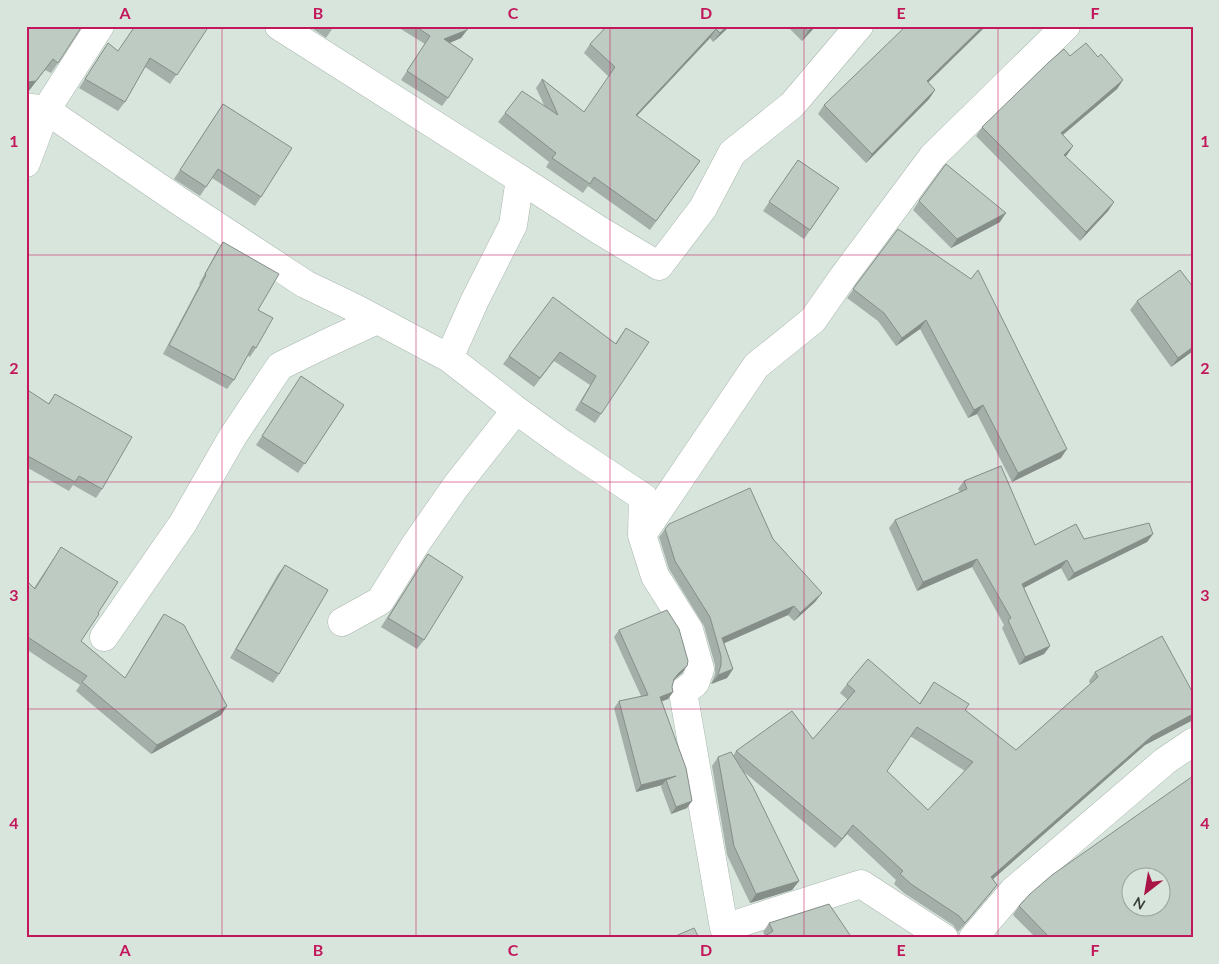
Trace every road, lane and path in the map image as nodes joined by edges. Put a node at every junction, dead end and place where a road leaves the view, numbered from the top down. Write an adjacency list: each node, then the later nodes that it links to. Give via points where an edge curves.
1 (100, 26): 5 (street)
2 (279, 26): 7 (street)
3 (859, 26): 7 (street, via 792,105 732,153 703,208 659,266)
4 (1066, 26): 11 (street, via 932,156 813,320 756,366)
5 (36, 109): 6 (street); 8 (street, via 305,284)
6 (26, 163)
7 (520, 178): 9 (street, via 513,224)
8 (377, 320): 9 (street); 13 (street, via 280,366 233,436 182,523)
9 (449, 358): 10 (street)
10 (516, 410): 11 (street, via 643,497); 12 (street, via 456,486 380,601)
11 (642, 535): 15 (street, via 655,576 689,630 700,668 695,683 683,692)
12 (342, 622)
13 (104, 637)
14 (1193, 742): 17 (street, via 1165,761 1013,891)
15 (727, 933): 16 (street, via 861,884)
16 (944, 938)
17 (973, 938)

